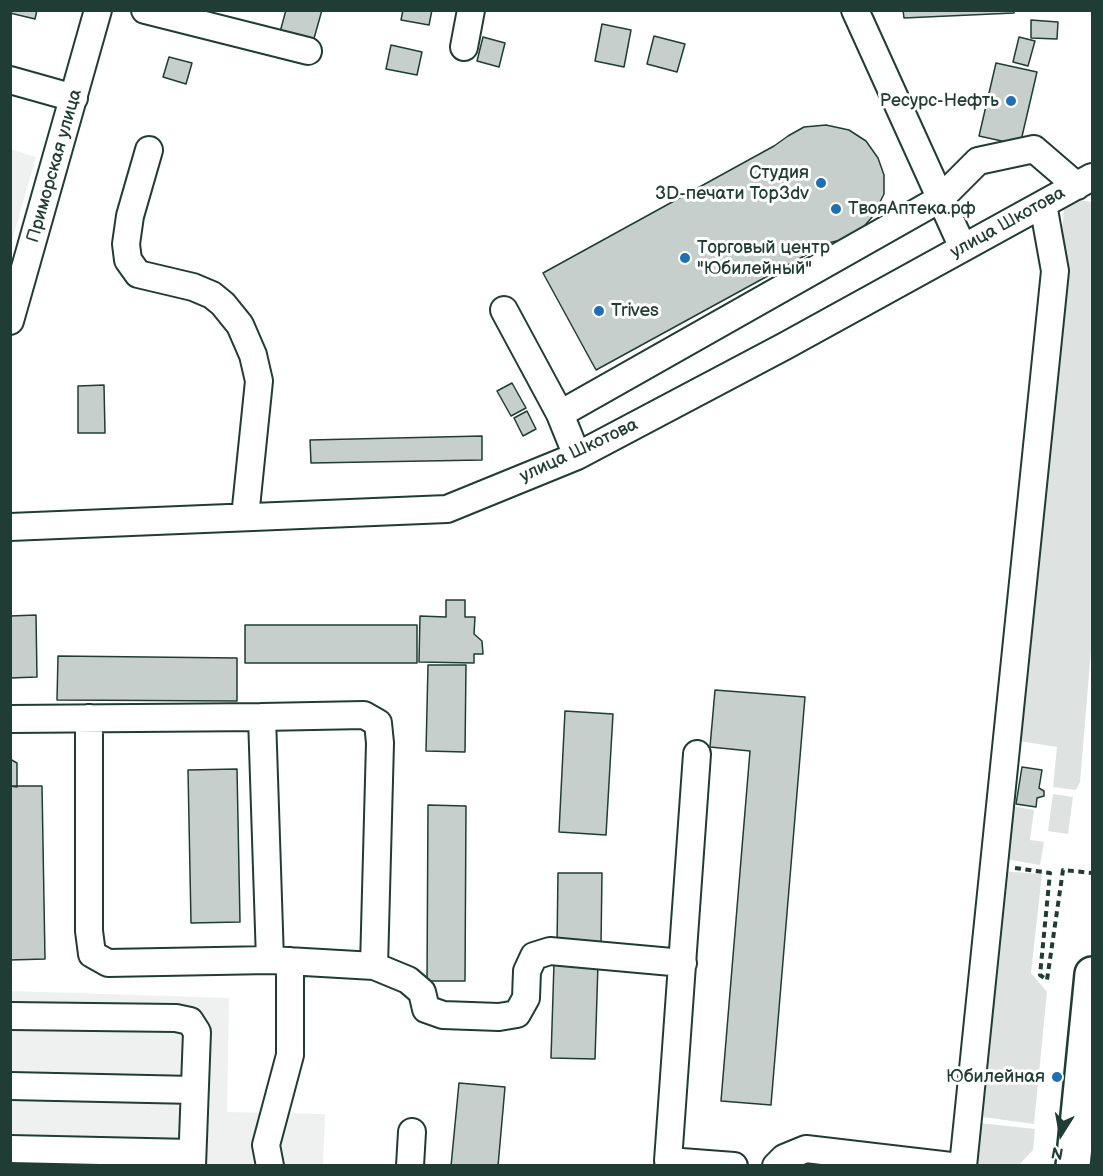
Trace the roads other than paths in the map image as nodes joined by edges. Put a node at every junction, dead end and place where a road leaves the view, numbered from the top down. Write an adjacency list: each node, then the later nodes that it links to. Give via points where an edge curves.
1 (98, 10): 8 (street, Приморская улица)
2 (145, 10): 6 (street)
3 (471, 10): 5 (street)
4 (855, 10): 11 (street)
5 (464, 47)
6 (308, 51)
7 (10, 80): 8 (street)
8 (74, 98): 15 (street, Приморская улица)
9 (149, 150): 18 (street, via 130,216 128,260 138,274 193,287 223,304 240,325 253,355 259,381)
10 (1085, 182): 11 (street, via 1034,149 978,161); 12 (street, улица Шкотова)
11 (940, 199): 13 (street); 16 (street)
12 (1043, 204): 13 (street, улица Шкотова); 40 (street, via 1055,271)
13 (963, 248): 17 (street, улица Шкотова)
14 (504, 310): 16 (street)
15 (10, 321)
16 (560, 414): 17 (street)
17 (577, 456): 18 (street, улица Шкотова, via 447,509)
18 (245, 518): 19 (street, улица Шкотова)
19 (10, 526)
20 (262, 717): 21 (street); 24 (street); 26 (street, via 364,715 378,723)
21 (88, 718): 22 (street); 24 (street, via 92,954 108,963)
22 (10, 719)
23 (697, 754): 25 (street)
24 (280, 961): 26 (street); 35 (street, via 290,1055 266,1145)
25 (682, 963): 26 (street, via 550,951 534,956 527,971 526,998 517,1014 499,1017 443,1015 426,1009 422,992 408,980); 34 (street)
26 (374, 966)
27 (1092, 974): 41 (highway)
28 (10, 1016): 30 (street, via 190,1021 197,1032)
29 (10, 1086): 30 (street)
30 (194, 1090): 33 (street)
31 (412, 1132): 36 (street)
32 (10, 1149): 33 (street)
33 (192, 1159)
34 (666, 1164): 37 (street)
35 (270, 1166)
36 (410, 1166)
37 (734, 1166)
38 (776, 1166): 39 (street, via 784,1158 806,1149)
39 (951, 1166)
40 (963, 1166)
41 (1073, 1166)

